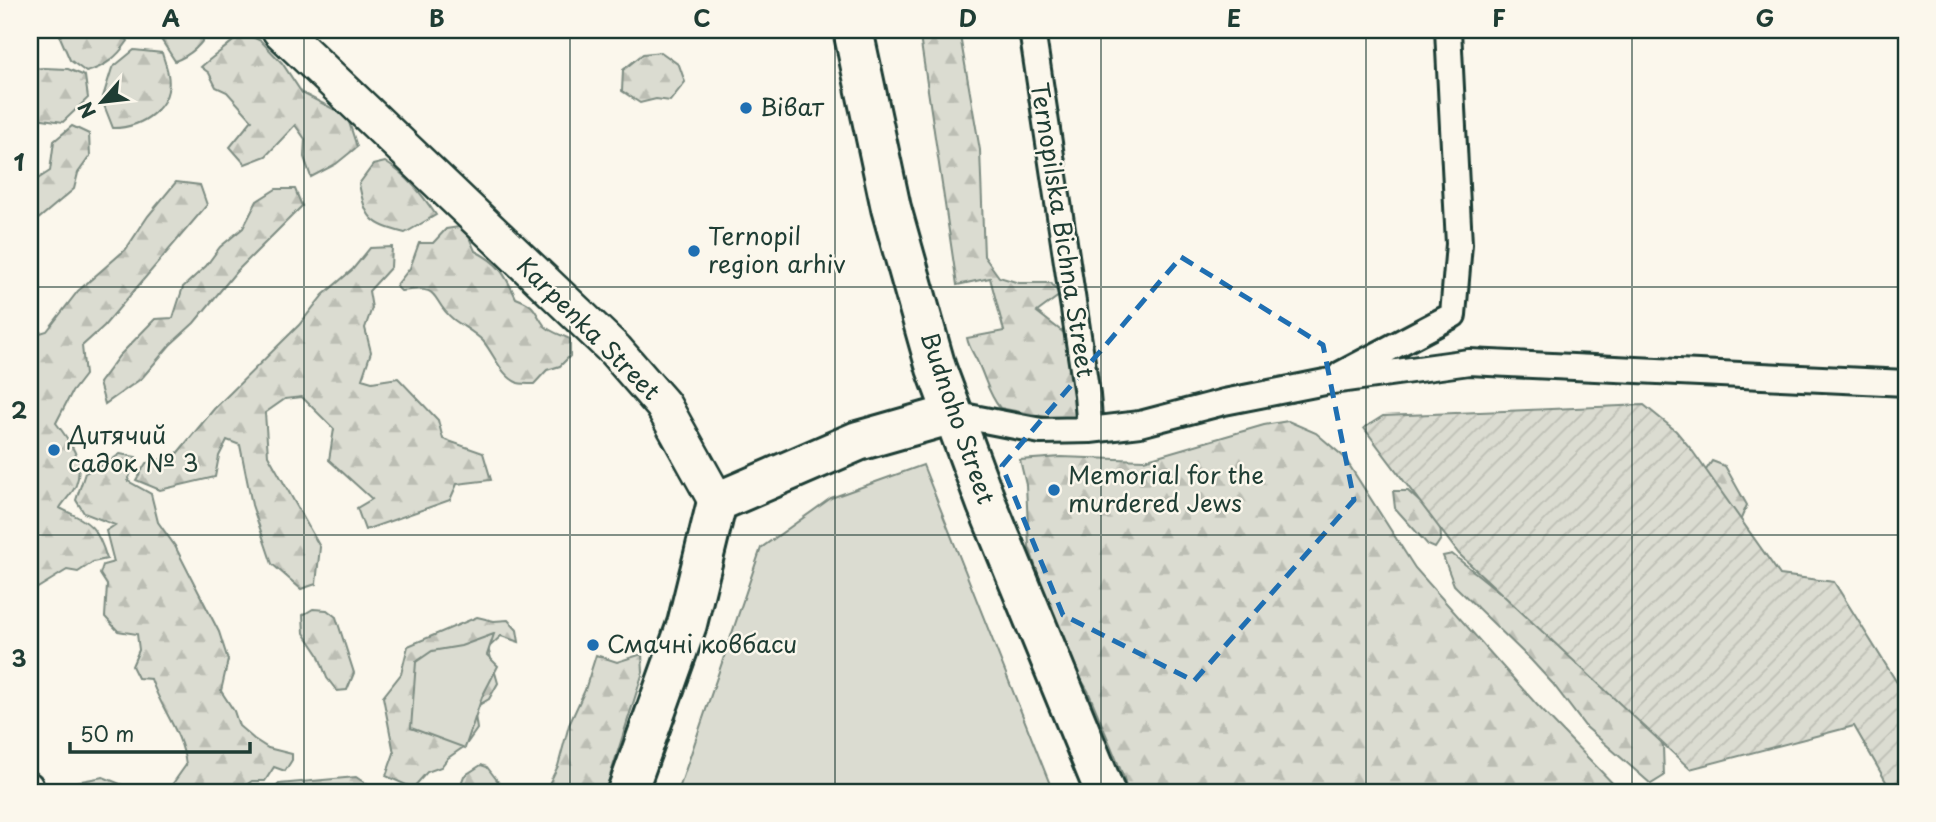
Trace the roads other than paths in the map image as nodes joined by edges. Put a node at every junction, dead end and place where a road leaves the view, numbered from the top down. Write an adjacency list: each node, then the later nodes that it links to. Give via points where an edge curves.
1 (280, 30): 9 (main road, Karpenka Street, via 615,350 663,405)
2 (853, 30): 7 (main road, Budnoho Street, via 891,208)
3 (1032, 30): 8 (street, Ternopilska Bichna Street)
4 (1448, 30): 5 (street, via 1459,244 1453,315)
5 (1325, 382): 6 (street, via 1469,362); 8 (street, via 1140,425)
6 (1906, 383)
7 (953, 414): 8 (street, via 1041,431); 9 (main road, via 858,441); 13 (main road, Budnoho Street)
8 (1090, 430)
9 (717, 502): 12 (main road, via 687,624)
10 (30, 785): 11 (street)
11 (32, 792)
12 (627, 792)
13 (1105, 792)

